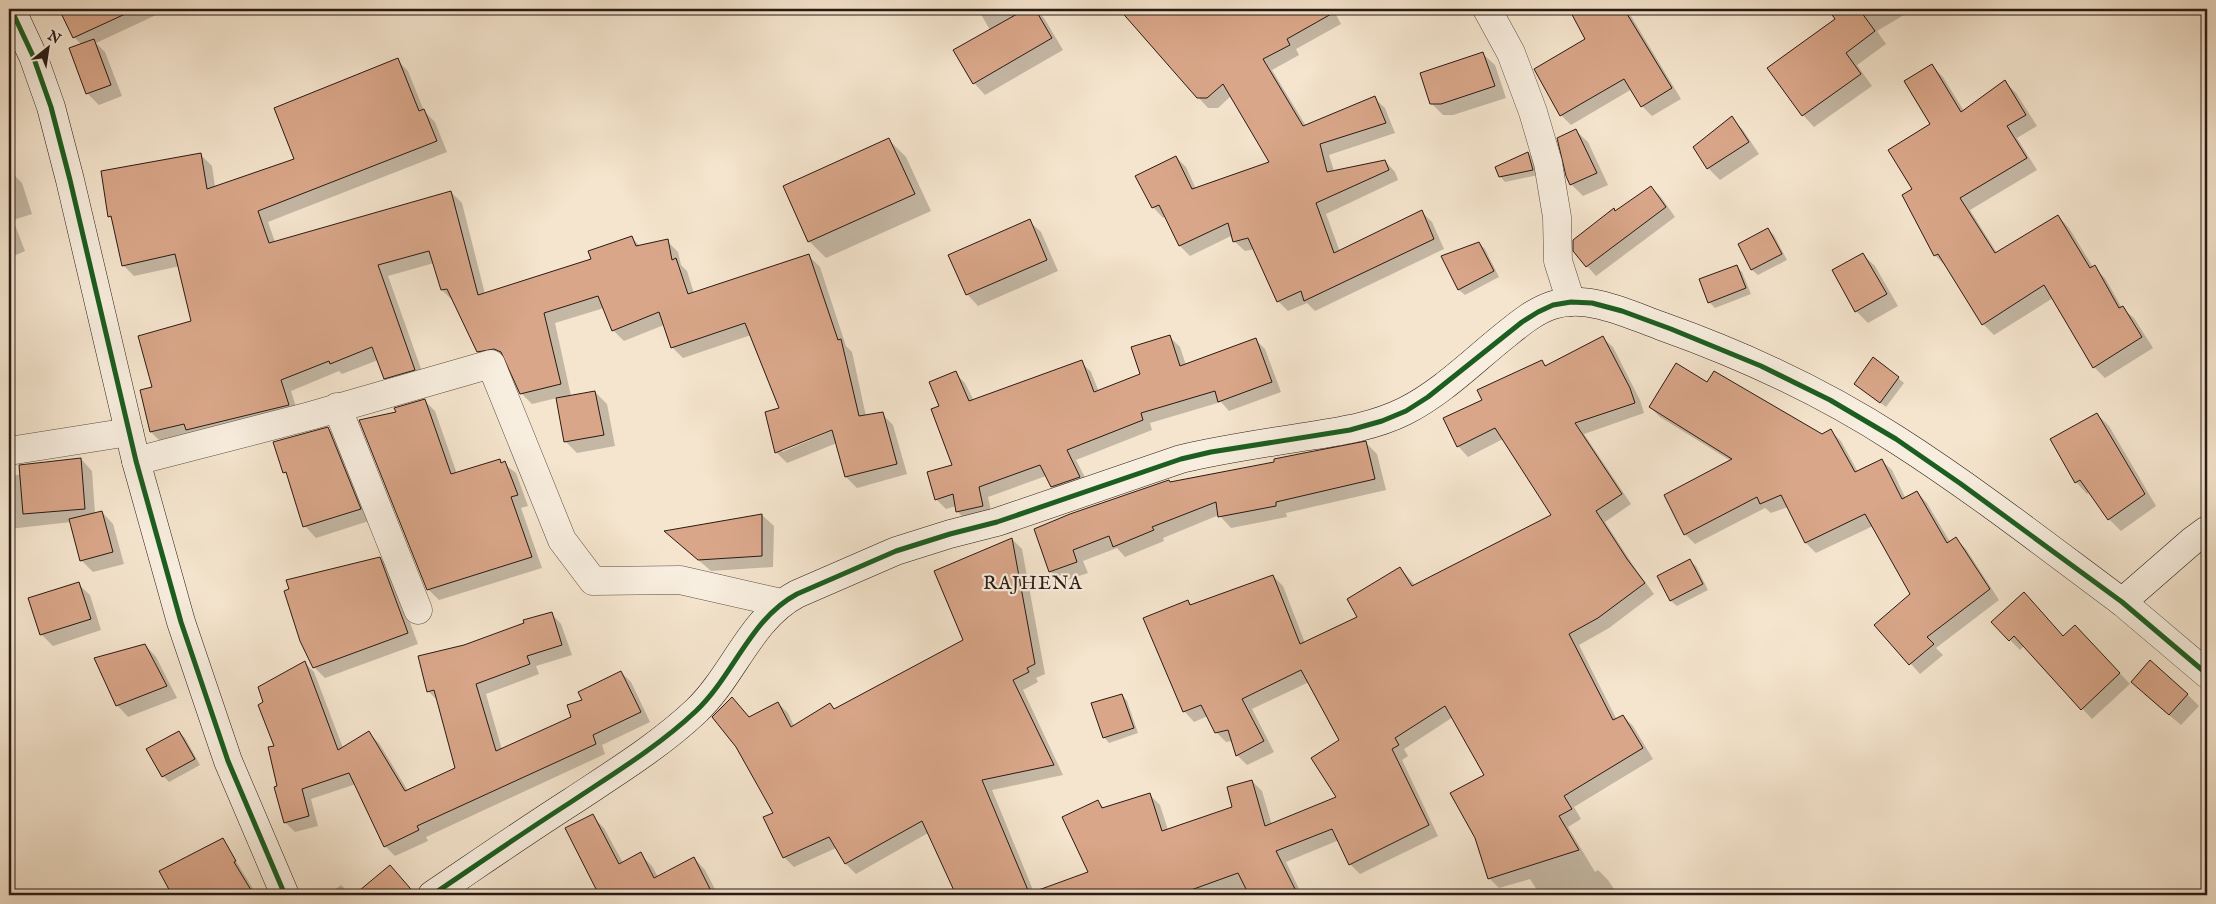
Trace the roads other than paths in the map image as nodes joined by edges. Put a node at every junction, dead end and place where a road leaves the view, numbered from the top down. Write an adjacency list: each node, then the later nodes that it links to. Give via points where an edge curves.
1 (11, 9): 5 (street, via 33,56 51,107)
2 (1487, 9): 3 (street, via 1511,53 1548,163 1557,217 1558,260)
3 (1572, 302): 9 (street, via 1553,305 1530,317 1428,397 1382,421 1350,430 1181,459 997,522 896,551); 10 (street, via 1592,303 1671,329 1761,366 1830,400 1945,472)
4 (337, 407): 7 (street); 9 (street, via 491,364 562,540 593,581 680,580); 11 (street)
5 (129, 432): 6 (street); 7 (street)
6 (9, 451)
7 (136, 461): 13 (street, via 181,622 228,761)
8 (2207, 530): 10 (street)
9 (781, 602): 14 (street, via 755,631 720,683 696,711 612,775)
10 (2122, 602): 12 (street)
11 (418, 610)
12 (2207, 674)
13 (285, 895)
14 (432, 895)

